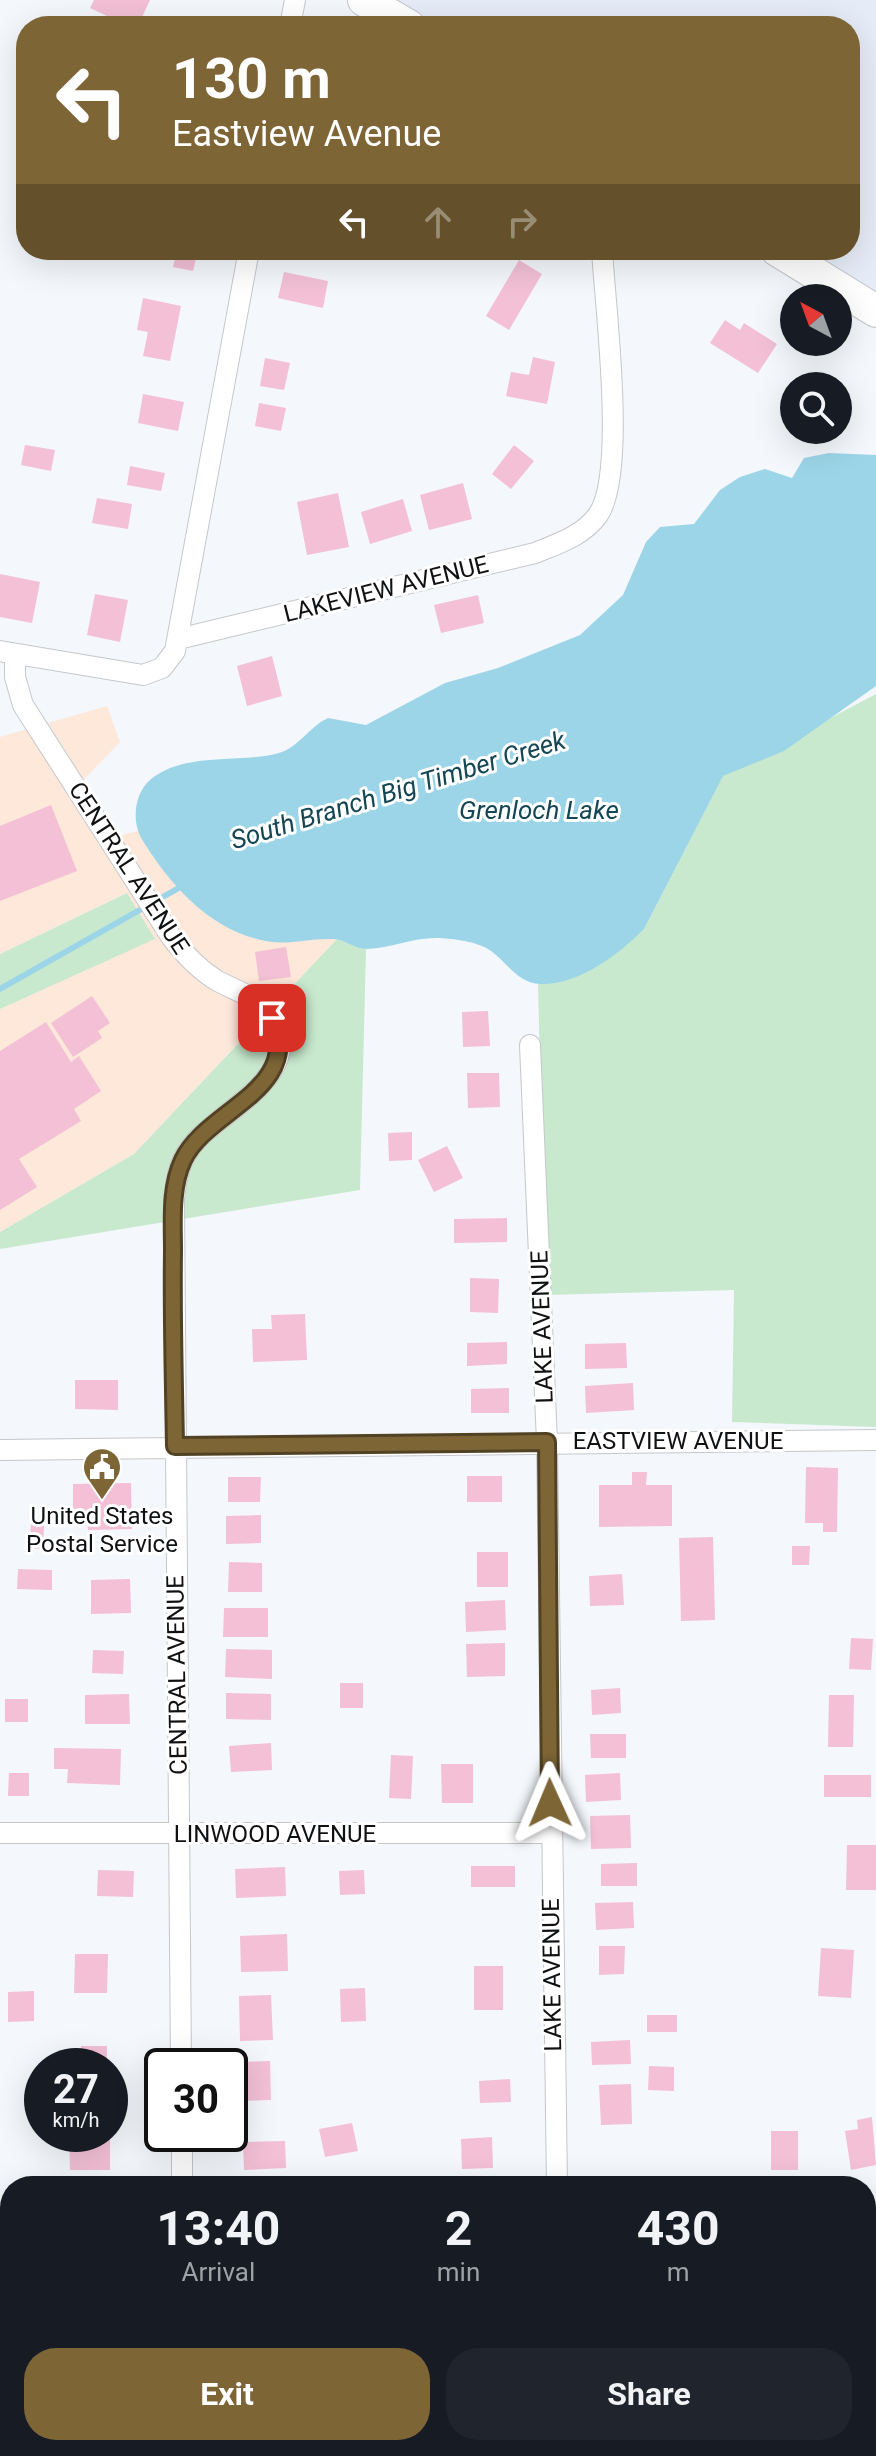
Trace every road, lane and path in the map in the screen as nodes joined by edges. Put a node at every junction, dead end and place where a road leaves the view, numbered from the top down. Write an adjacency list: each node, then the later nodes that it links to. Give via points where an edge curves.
1 (364, 0): 2 (main road)
2 (392, 16)
3 (247, 260): 7 (street)
4 (603, 260): 7 (street, LAKEVIEW AVENUE, via 610,473 605,500 588,525 535,553)
5 (793, 260): 6 (main road)
6 (876, 311)
7 (178, 639): 8 (street, via 162,668 143,675)
8 (8, 652): 12 (street, CENTRAL AVENUE, via 23,705 190,961 263,1006 278,1032 279,1046 259,1089 193,1144 176,1177)
9 (530, 1045): 11 (street, LAKE AVENUE)
10 (876, 1440): 11 (street, EASTVIEW AVENUE)
11 (547, 1442): 12 (street, EASTVIEW AVENUE); 15 (street, LAKE AVENUE)
12 (175, 1446): 13 (street, EASTVIEW AVENUE); 16 (street, CENTRAL AVENUE)
13 (0, 1450)
14 (0, 1833): 16 (street, LINWOOD AVENUE)
15 (550, 1833): 16 (street, LINWOOD AVENUE); 20 (street, LAKE AVENUE)
16 (179, 1834): 17 (street, CENTRAL AVENUE)
17 (181, 2048)
18 (182, 2152): 19 (street)
19 (182, 2176)
20 (557, 2176)

